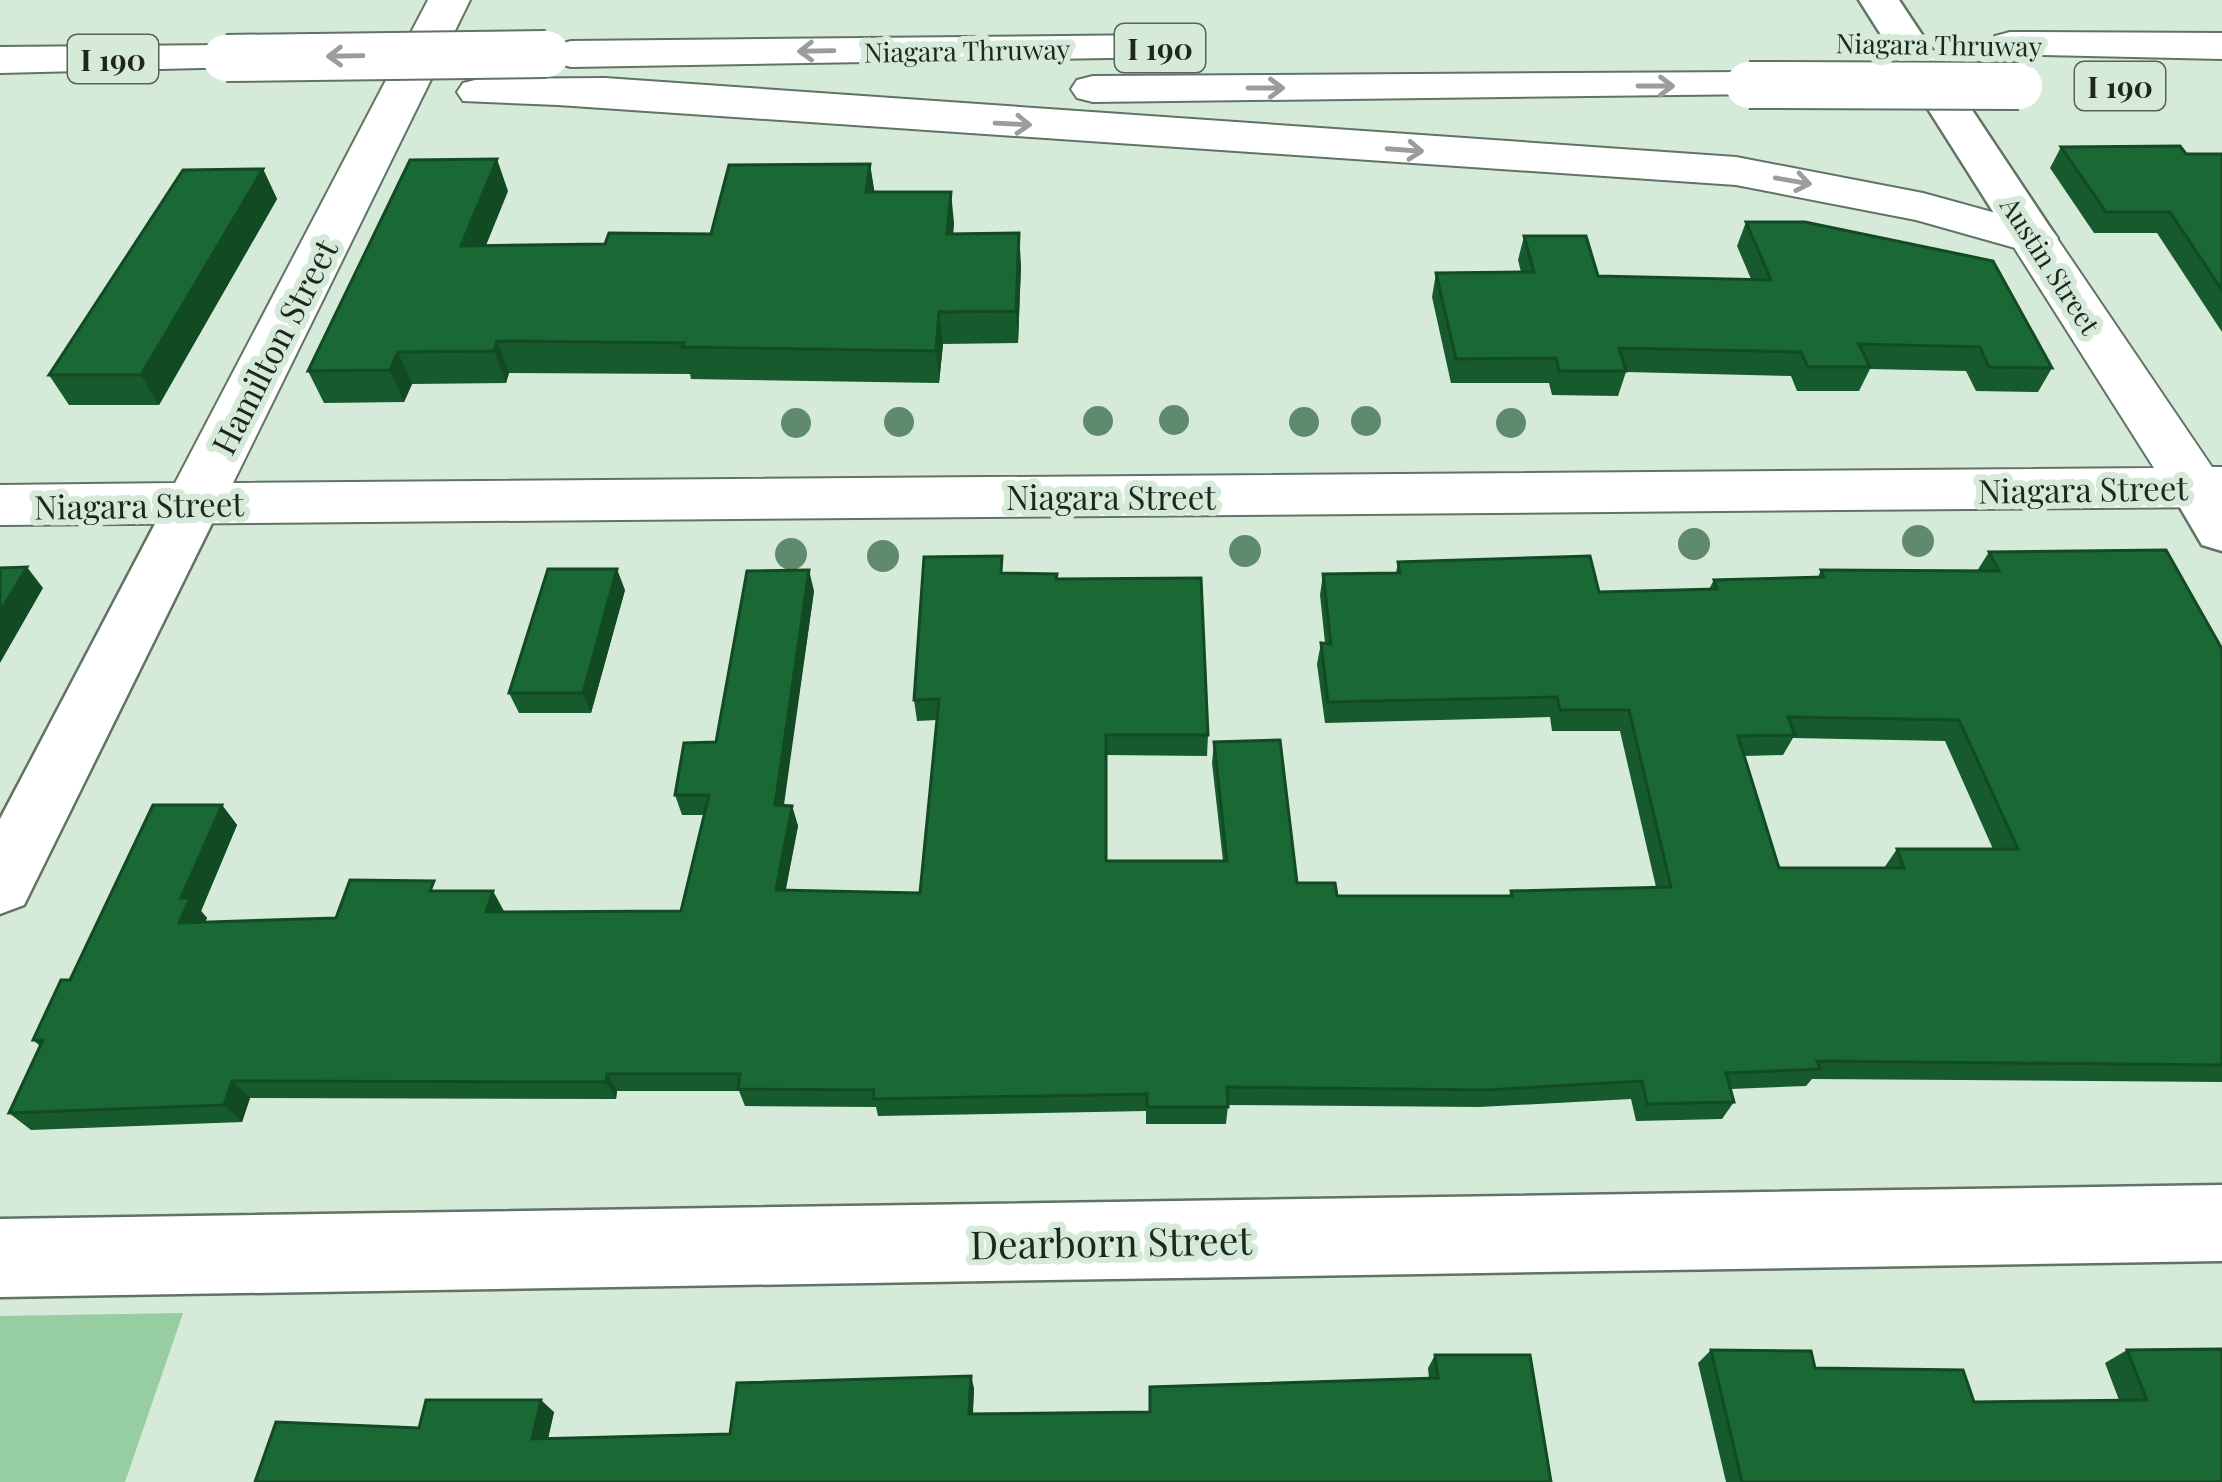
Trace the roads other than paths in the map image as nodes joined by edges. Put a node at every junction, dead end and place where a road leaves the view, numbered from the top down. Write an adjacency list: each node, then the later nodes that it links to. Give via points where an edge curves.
1 (448, 0): 14 (main road, Hamilton Street)
2 (1879, 0): 12 (street, Austin Street)
3 (1868, 43): 7 (main road, Niagara Thruway / I 190)
4 (1348, 46): 8 (main road, Niagara Thruway / I 190, one-way to 8)
5 (2222, 46): 7 (main road, Niagara Thruway / I 190)
6 (0, 60): 9 (main road, Niagara Thruway / I 190)
7 (2014, 66): 8 (main road, Niagara Thruway / I 190, one-way to 7, bridge, via 1749,85); 10 (main road, Niagara Thruway / I 190)
8 (554, 73): 9 (main road, Niagara Thruway / I 190, one-way to 9, bridge); 9 (main road, Niagara Thruway / I 190, via 478,92); 12 (main road, one-way to 12, via 1736,171 1923,207)
9 (217, 75): 11 (main road, Niagara Thruway / I 190)
10 (2222, 86)
11 (0, 93)
12 (2033, 238): 13 (main road, Austin Street)
13 (2213, 501): 14 (main road, Niagara Street)
14 (194, 502): 15 (main road, Niagara Street); 16 (street, Hamilton Street)
15 (0, 505)
16 (0, 885)
17 (2222, 1223): 18 (street, Dearborn Street)
18 (0, 1258)

